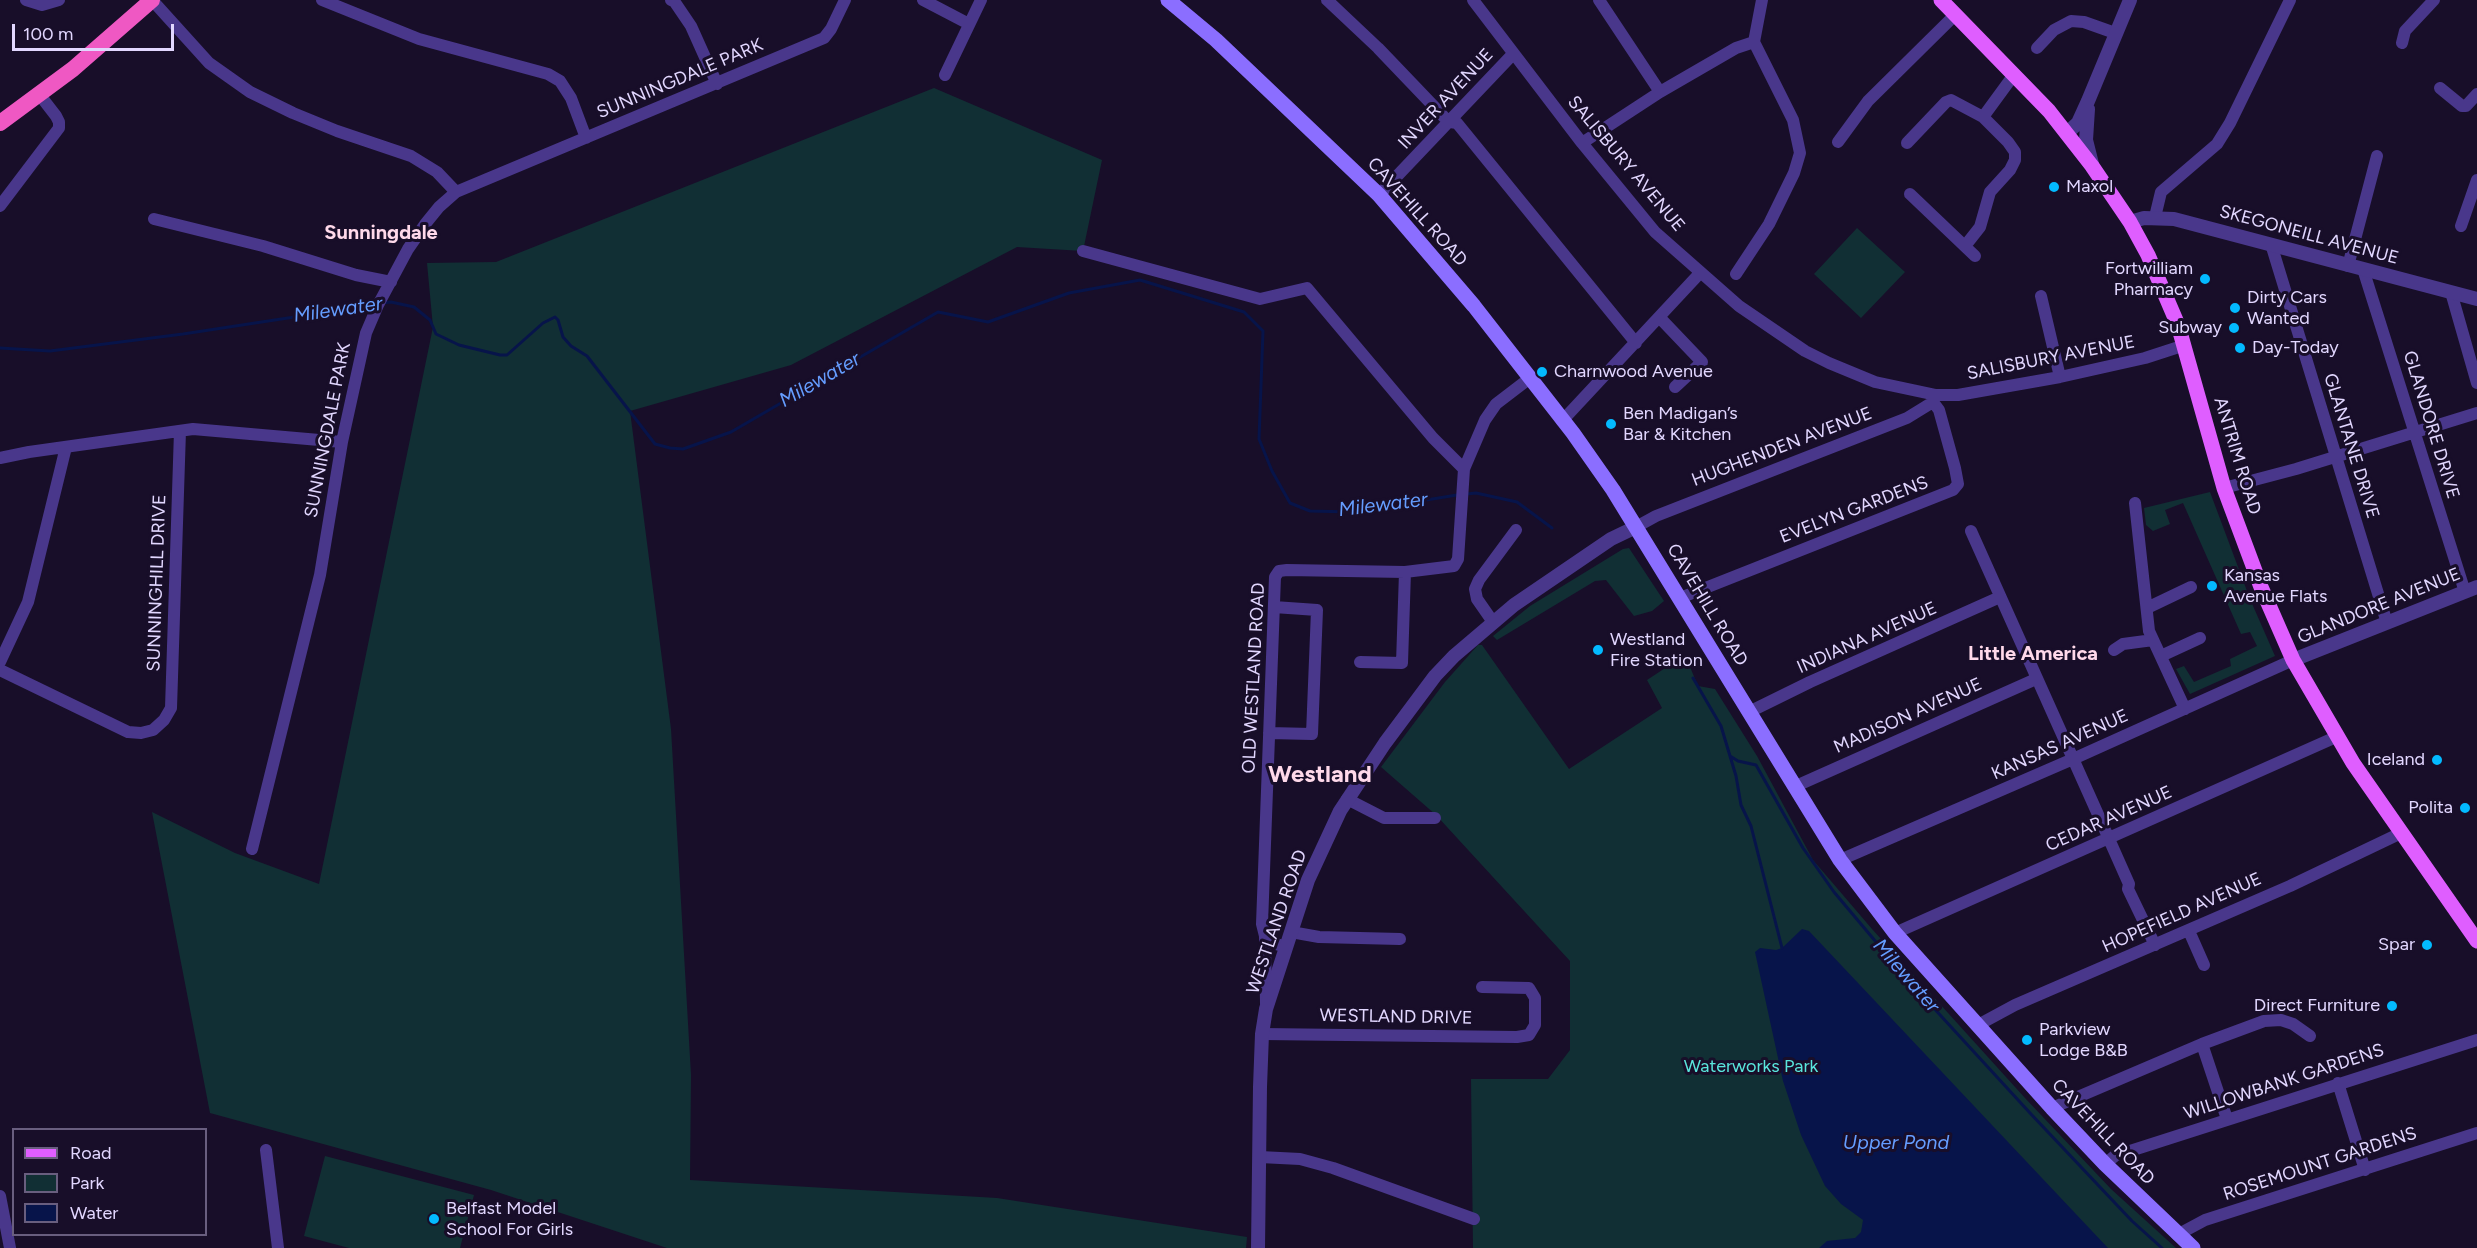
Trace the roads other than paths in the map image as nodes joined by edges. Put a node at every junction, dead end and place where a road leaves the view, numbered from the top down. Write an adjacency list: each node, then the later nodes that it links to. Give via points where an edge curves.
1 (26, 0): 2 (street, via 42,5)
2 (59, 0)
3 (152, 0): 30 (highway); 44 (street, via 209,63 250,92 337,131 411,156 437,172)
4 (322, 0): 37 (street, via 420,39 548,74 560,81 571,98)
5 (670, 0): 27 (street, via 691,26)
6 (845, 0): 27 (street, SUNNINGDALE PARK, via 824,38)
7 (923, 0): 19 (street)
8 (981, 0): 19 (street)
9 (1168, 0): 46 (main road, CAVEHILL ROAD, via 1216,40)
10 (1327, 0): 34 (street)
11 (1473, 0): 24 (street, SALISBURY AVENUE)
12 (1599, 0): 29 (street)
13 (1762, 0): 21 (street)
14 (1941, 0): 18 (main road, ANTRIM ROAD)
15 (2130, 0): 20 (street)
16 (2290, 0): 48 (street, via 2226,130 2217,144 2161,192)
17 (2434, 0): 22 (street, via 2405,31)
18 (1955, 15): 26 (main road, ANTRIM ROAD); 38 (street, via 1868,101)
19 (969, 24): 25 (street)
20 (2115, 33): 23 (street, via 2071,21 2059,26); 32 (street)
21 (1754, 42): 29 (street, via 1736,48); 59 (street, via 1794,120 1800,153 1769,224)
22 (2402, 43)
23 (2037, 48)
24 (1513, 54): 34 (street, INVER AVENUE); 39 (street, SALISBURY AVENUE)
25 (945, 75)
26 (2013, 76): 33 (street); 36 (main road, ANTRIM ROAD)
27 (717, 84): 37 (street, SUNNINGDALE PARK)
28 (2440, 88): 31 (street, via 2462,106)
29 (1660, 92): 39 (street)
30 (39, 94): 35 (highway); 47 (street, via 57,116 59,128)
31 (2477, 94)
32 (2088, 101): 36 (street, via 2078,123); 42 (street, via 2086,140)
33 (1983, 117): 40 (street, via 1951,100); 53 (street, via 2008,142 2015,160 1990,192 1980,227)
34 (1450, 122): 46 (street, INVER AVENUE); 65 (street, via 1457,123)
35 (0, 123)
36 (2067, 133): 42 (main road, ANTRIM ROAD)
37 (586, 138): 44 (street, SUNNINGDALE PARK)
38 (1838, 142)
39 (1582, 143): 58 (street, SALISBURY AVENUE, via 1655,232)
40 (1907, 143)
41 (2377, 156): 56 (street)
42 (2092, 166): 50 (main road, ANTRIM ROAD)
43 (2476, 187): 51 (street)
44 (456, 192): 60 (street, SUNNINGDALE PARK, via 426,223)
45 (1910, 194): 53 (street)
46 (1379, 195): 68 (main road, CAVEHILL ROAD)
47 (0, 206)
48 (2155, 217): 50 (street, SKEGONEILL AVENUE); 52 (street, SKEGONEILL AVENUE)
49 (154, 219): 60 (street)
50 (2130, 222): 66 (main road, ANTRIM ROAD)
51 (2461, 226)
52 (2271, 244): 56 (street, SKEGONEILL AVENUE); 78 (street, GLANTANE DRIVE)
53 (1965, 246): 55 (street)
54 (1083, 250): 80 (street, via 1260,299 1307,288 1433,438)
55 (1975, 255)
56 (2348, 266): 57 (street, SKEGONEILL AVENUE)
57 (2363, 269): 61 (street, SKEGONEILL AVENUE); 75 (street, GLANDORE DRIVE)
58 (1700, 273): 64 (street); 71 (street, SALISBURY AVENUE, via 1738,306 1805,351 1875,382)
59 (1736, 274)
60 (391, 282): 76 (street, SUNNINGDALE PARK, via 366,333)
61 (2451, 292): 63 (street, SKEGONEILL AVENUE); 69 (street)
62 (2041, 296): 67 (street)
63 (2477, 299)
64 (1660, 318): 65 (street); 70 (street, via 1702,362)
65 (1636, 343): 73 (street)
66 (2185, 345): 67 (street, SALISBURY AVENUE); 81 (main road, ANTRIM ROAD)
67 (2060, 377): 71 (street, SALISBURY AVENUE)
68 (1530, 378): 73 (main road, CAVEHILL ROAD); 80 (street, OLD WESTLAND ROAD, via 1496,404)
69 (2477, 383)
70 (1675, 387)
71 (1935, 398): 83 (street, HUGHENDEN AVENUE, via 1907,418); 90 (street, EVELYN GARDENS, via 1955,468 1958,484 1953,490)
72 (2477, 413): 75 (street)
73 (1562, 421): 83 (main road, CAVEHILL ROAD)
74 (180, 431): 76 (street); 77 (street); 102 (street, SUNNINGHILL DRIVE, via 171,708 153,730 128,732)
75 (2414, 432): 78 (street); 88 (street, GLANDORE DRIVE)
76 (342, 442): 114 (street, SUNNINGDALE PARK, via 320,575)
77 (66, 447): 79 (street); 100 (street, via 28,602)
78 (2335, 457): 81 (street); 94 (street, GLANTANE DRIVE)
79 (0, 458)
80 (1464, 469): 86 (street, OLD WESTLAND ROAD, via 1458,560 1454,566)
81 (2224, 488): 99 (main road, ANTRIM ROAD)
82 (2134, 503): 92 (street)
83 (1636, 527): 90 (main road, CAVEHILL ROAD); 93 (street, WESTLAND ROAD, via 1585,557)
84 (1516, 530): 93 (street, via 1475,589 1477,599)
85 (1971, 531): 89 (street)
86 (1405, 572): 91 (street, OLD WESTLAND ROAD, via 1280,571 1275,577); 101 (street, via 1402,663)
87 (2191, 587): 92 (street)
88 (2471, 589): 94 (street, GLANDORE AVENUE)
89 (2000, 597): 103 (street); 105 (street, INDIANA AVENUE)
90 (1680, 598): 105 (main road, CAVEHILL ROAD)
91 (1274, 607): 106 (street, OLD WESTLAND ROAD); 106 (street, via 1317,610 1312,734)
92 (2147, 608): 96 (street)
93 (1494, 622): 110 (street, WESTLAND ROAD, via 1435,676)
94 (2386, 623): 99 (street, GLANDORE AVENUE)
95 (2199, 638): 98 (street)
96 (2153, 640): 97 (street, via 2123,644); 98 (street)
97 (2114, 650)
98 (2161, 656): 104 (street)
99 (2293, 660): 104 (street, KANSAS AVENUE); 107 (main road, ANTRIM ROAD)
100 (0, 662)
101 (1360, 662)
102 (0, 670)
103 (2036, 679): 108 (street); 109 (street, MADISON AVENUE)
104 (2185, 709): 108 (street, KANSAS AVENUE)
105 (1749, 712): 109 (main road, CAVEHILL ROAD)
106 (1269, 733): 119 (street, OLD WESTLAND ROAD, via 1262,892)
107 (2336, 737): 112 (main road, ANTRIM ROAD); 113 (street, CEDAR AVENUE)
108 (2073, 759): 113 (street); 115 (street, KANSAS AVENUE)
109 (1796, 786): 115 (main road, CAVEHILL ROAD)
110 (1347, 800): 111 (street, via 1384,818); 117 (street, WESTLAND ROAD, via 1308,880)
111 (1435, 818)
112 (2401, 833): 116 (street, HOPEFIELD AVENUE); 121 (main road, ANTRIM ROAD)
113 (2109, 839): 118 (street, CEDAR AVENUE); 122 (street)
114 (252, 849)
115 (1840, 860): 118 (main road, CAVEHILL ROAD)
116 (2188, 931): 122 (street, HOPEFIELD AVENUE); 124 (street)
117 (1291, 932): 120 (street, via 1319,937); 123 (street, WESTLAND ROAD)
118 (1895, 933): 127 (main road, CAVEHILL ROAD)
119 (1265, 936): 123 (street); 126 (street, OLD WESTLAND ROAD)
120 (1400, 939)
121 (2477, 941)
122 (2155, 945): 127 (street, HOPEFIELD AVENUE)
123 (1286, 947): 126 (street, WESTLAND ROAD)
124 (2204, 965)
125 (1482, 987): 128 (street, WESTLAND DRIVE, via 1529,988 1535,998 1535,1025 1529,1035)
126 (1266, 1009): 128 (street, WESTLAND ROAD)
127 (1978, 1025): 133 (main road, CAVEHILL ROAD)
128 (1262, 1034): 137 (street, WESTLAND ROAD)
129 (2310, 1036): 131 (street, via 2281,1020)
130 (2477, 1040): 132 (street, WILLOWBANK GARDENS)
131 (2202, 1044): 133 (street); 134 (street)
132 (2338, 1083): 134 (street, WILLOWBANK GARDENS); 139 (street)
133 (2052, 1108): 138 (main road, CAVEHILL ROAD)
134 (2227, 1119): 138 (street, WILLOWBANK GARDENS, via 2116,1155)
135 (2477, 1133): 139 (street, ROSEMOUNT GARDENS)
136 (266, 1150): 144 (street)
137 (1260, 1157): 141 (street, via 1300,1159 1333,1168); 145 (street, WESTLAND ROAD)
138 (2105, 1164): 142 (main road, CAVEHILL ROAD)
139 (2365, 1170): 142 (street, ROSEMOUNT GARDENS, via 2205,1220)
140 (0, 1196): 143 (street)
141 (1474, 1218)
142 (2177, 1235): 146 (main road, CAVEHILL ROAD)
143 (10, 1248)
144 (278, 1248)
145 (1258, 1248)
146 (2193, 1248)

